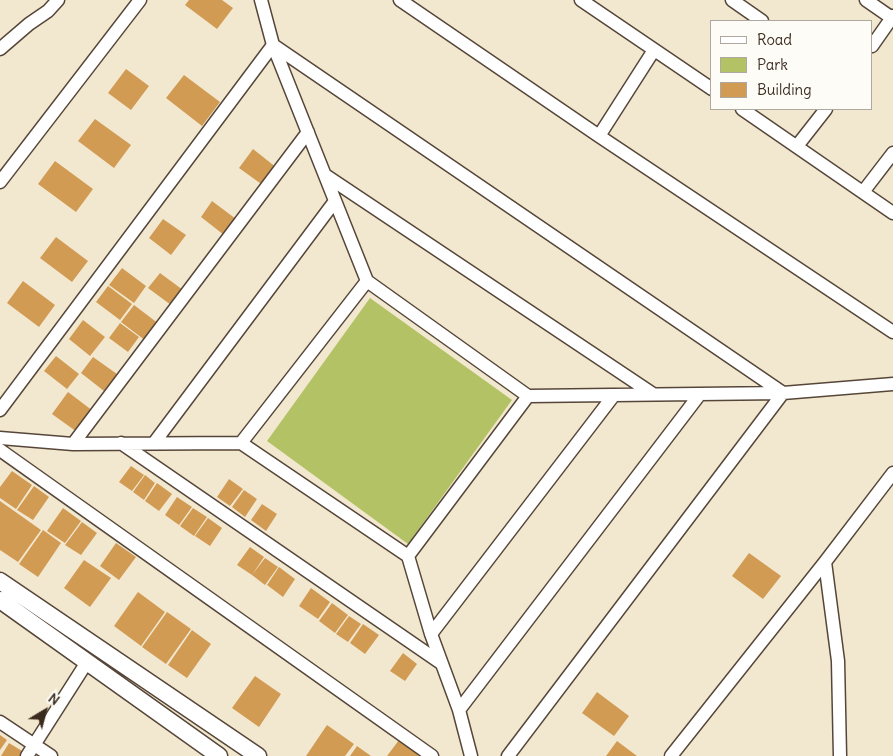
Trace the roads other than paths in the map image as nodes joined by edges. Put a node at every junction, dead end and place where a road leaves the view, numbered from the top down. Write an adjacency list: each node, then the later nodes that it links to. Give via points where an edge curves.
1 (58, 0): 12 (street)
2 (140, 0): 22 (street)
3 (261, 0): 10 (street)
4 (400, 0): 18 (street)
5 (581, 0): 13 (street)
6 (732, 0): 9 (street)
7 (866, 0): 8 (street)
8 (892, 17): 11 (street)
9 (761, 20)
10 (273, 45): 17 (street); 29 (street); 34 (street)
11 (873, 45)
12 (0, 48)
13 (654, 50): 14 (street); 18 (street)
14 (710, 88)
15 (743, 110): 19 (street)
16 (825, 110): 19 (street)
17 (308, 132): 21 (street); 39 (street)
18 (599, 136): 27 (street)
19 (797, 146): 23 (street)
20 (893, 153): 23 (street)
21 (325, 175): 24 (street); 30 (street)
22 (0, 182)
23 (863, 192): 25 (street)
24 (335, 201): 26 (street); 37 (street)
25 (893, 213)
26 (367, 281): 33 (street); 38 (street)
27 (893, 332)
28 (893, 384): 29 (street)
29 (783, 393): 31 (street); 58 (street)
30 (653, 394): 31 (street); 32 (street)
31 (700, 394): 49 (street)
32 (614, 395): 33 (street); 46 (street)
33 (528, 396): 42 (street)
34 (0, 410)
35 (0, 438): 39 (street)
36 (121, 443): 37 (street); 39 (street); 48 (street)
37 (154, 443): 38 (street)
38 (241, 443): 42 (street)
39 (73, 444)
40 (0, 450): 56 (street)
41 (893, 473): 43 (street)
42 (408, 556): 46 (street)
43 (826, 562): 59 (street); 60 (street, via 838,661)
44 (0, 581): 55 (street)
45 (0, 600): 47 (street)
46 (431, 634): 48 (street)
47 (87, 662): 51 (street); 54 (street)
48 (442, 663): 49 (street)
49 (459, 710): 57 (street)
50 (0, 722): 51 (street)
51 (34, 744): 52 (street); 53 (street)
52 (27, 756)
53 (51, 756)
54 (219, 756)
55 (258, 756)
56 (432, 756)
57 (471, 756)
58 (508, 756)
59 (671, 756)
60 (840, 756)

